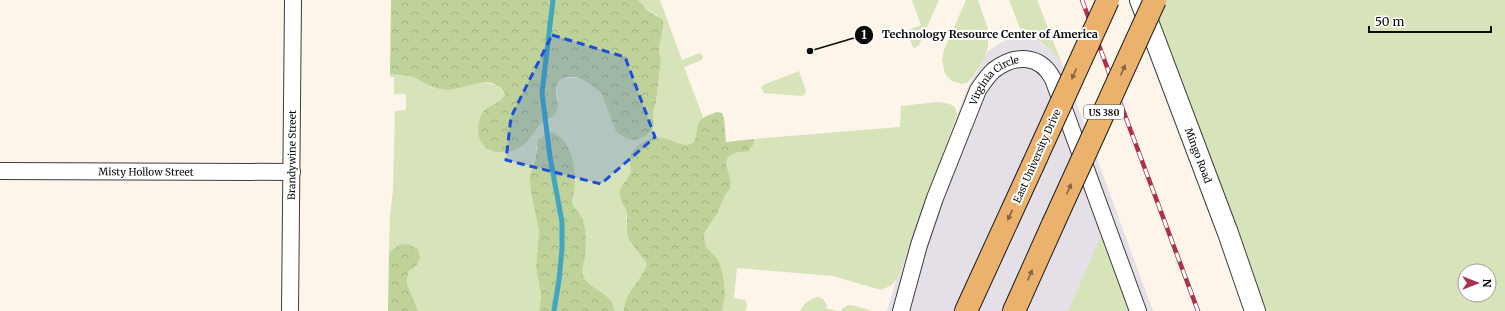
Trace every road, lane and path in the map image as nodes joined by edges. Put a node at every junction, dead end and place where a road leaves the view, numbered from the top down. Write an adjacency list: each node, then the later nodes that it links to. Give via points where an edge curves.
1 (293, 0): 6 (street, Brandywine Street)
2 (1108, 0): 9 (main road, East University Drive, one-way to 9, bridge)
3 (1140, 0): 12 (street, Mingo Road)
4 (1155, 0): 10 (main road, US 380, one-way to 4, bridge)
5 (0, 171): 6 (street, Misty Hollow Street)
6 (292, 172): 7 (street, Brandywine Street)
7 (290, 311)
8 (901, 311): 11 (street, Virginia Circle, via 935,198 978,90 994,70 1011,61 1031,59 1041,64 1054,78)
9 (966, 311)
10 (1014, 311)
11 (1138, 311)
12 (1255, 311)

